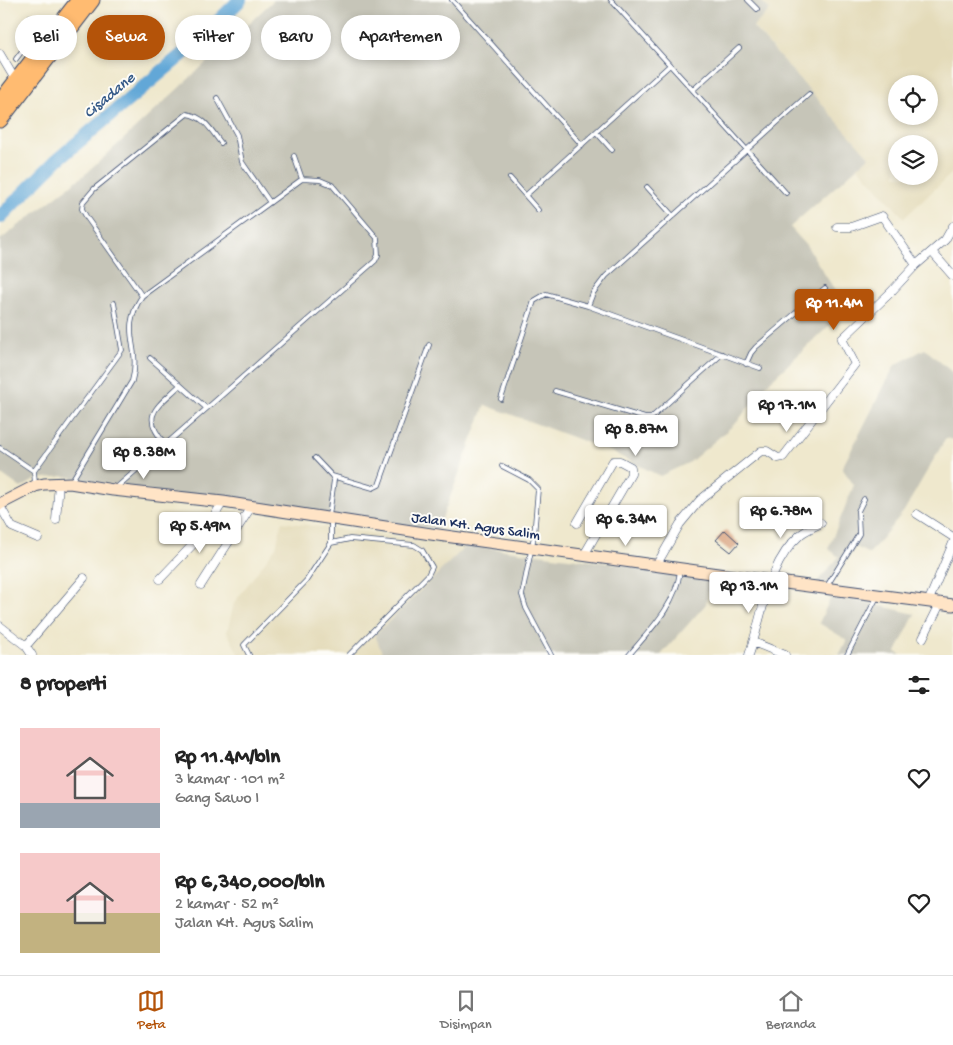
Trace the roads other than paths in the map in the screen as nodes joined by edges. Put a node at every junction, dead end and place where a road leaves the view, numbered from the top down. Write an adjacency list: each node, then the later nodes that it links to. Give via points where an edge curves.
1 (78, 0): 7 (highway)
2 (92, 0): 8 (highway)
3 (452, 0): 22 (lane)
4 (611, 0): 13 (lane)
5 (748, 0): 6 (lane)
6 (757, 9)
7 (67, 15)
8 (76, 15)
9 (739, 48): 15 (lane)
10 (0, 54): 14 (street)
11 (33, 60): 14 (highway)
12 (36, 60): 19 (highway)
13 (670, 65): 15 (lane); 20 (lane)
14 (16, 81): 18 (highway)
15 (693, 90): 24 (lane)
16 (809, 94): 24 (lane)
17 (217, 98): 31 (lane, via 237,135 242,162)
18 (0, 102)
19 (0, 120)
20 (596, 132): 22 (lane); 23 (lane)
21 (221, 143): 40 (lane, via 203,120 187,114 83,202 82,209 87,218)
22 (582, 145): 30 (lane)
23 (612, 150)
24 (746, 150): 29 (lane); 33 (lane)
25 (294, 156): 27 (lane)
26 (510, 178): 30 (lane)
27 (302, 179): 31 (lane); 51 (lane, via 320,180 332,185 377,238 378,255)
28 (647, 187): 33 (lane)
29 (786, 193)
30 (526, 195): 32 (lane)
31 (269, 201): 40 (lane)
32 (538, 210)
33 (673, 216): 42 (lane, via 606,276)
34 (953, 226): 36 (street, via 945,240)
35 (837, 227): 37 (street, via 851,227 882,216)
36 (932, 252): 37 (street); 38 (street)
37 (916, 265): 76 (street, via 842,339 855,364 783,457 761,451 700,500 680,524)
38 (953, 276)
39 (825, 288): 46 (lane, via 756,347)
40 (142, 296): 58 (lane, via 133,309 130,324 136,369 132,381)
41 (114, 303): 56 (lane, via 122,350)
42 (588, 306): 44 (lane); 50 (lane, via 552,294 538,298)
43 (429, 345): 57 (lane, via 379,485 373,488)
44 (722, 354): 46 (lane); 49 (lane, via 651,418)
45 (150, 358): 48 (lane)
46 (746, 364): 47 (lane)
47 (760, 368)
48 (180, 385): 51 (lane); 52 (lane, via 153,412 151,419 155,433)
49 (555, 390)
50 (501, 399)
51 (206, 408): 52 (lane)
52 (165, 444): 60 (lane)
53 (0, 448): 56 (lane)
54 (315, 458): 57 (lane)
55 (502, 466): 74 (lane, via 529,480 538,489)
56 (34, 472): 59 (lane)
57 (332, 476): 66 (lane)
58 (65, 483): 59 (street, Jalan KH. Agus Salim); 60 (street, Jalan KH. Agus Salim); 67 (street)
59 (35, 486): 63 (street, Jalan KH. Agus Salim)
60 (113, 490): 62 (street, Jalan KH. Agus Salim)
61 (864, 499): 82 (lane, via 858,511 859,534)
62 (223, 502): 64 (street, Jalan KH. Agus Salim); 79 (street, via 202,535)
63 (0, 505): 71 (street, via 12,526)
64 (251, 507): 66 (street, Jalan KH. Agus Salim); 81 (street)
65 (918, 514): 70 (street)
66 (330, 518): 72 (lane); 74 (street, Jalan KH. Agus Salim)
67 (56, 520)
68 (577, 523): 75 (street, via 613,461 631,467 631,474)
69 (821, 523): 80 (street, via 791,544)
70 (953, 537)
71 (38, 538)
72 (331, 543): 91 (lane, via 306,581 244,645); 92 (lane, via 350,539 414,545 422,550 432,567 428,575)
73 (953, 543): 84 (street)
74 (532, 548): 75 (street, Jalan KH. Agus Salim); 93 (lane, via 522,595)
75 (584, 555): 76 (street, Jalan KH. Agus Salim)
76 (656, 564): 77 (street, Jalan KH. Agus Salim)
77 (681, 568): 80 (street, Jalan KH. Agus Salim); 94 (lane, via 676,593)
78 (84, 578): 89 (street)
79 (160, 579)
80 (770, 581): 82 (street, Jalan KH. Agus Salim); 88 (street)
81 (201, 585)
82 (827, 588): 83 (street, Jalan KH. Agus Salim)
83 (878, 595): 84 (street, Jalan KH. Agus Salim); 97 (lane)
84 (929, 600): 85 (street, Jalan KH. Agus Salim)
85 (947, 603): 87 (street)
86 (0, 626): 89 (street)
87 (923, 638)
88 (753, 642): 95 (street); 96 (street)
89 (26, 646): 90 (street)
90 (32, 655)
91 (249, 655)
92 (349, 655)
93 (552, 655)
94 (629, 655)
95 (749, 655)
96 (784, 655)
97 (847, 655)

